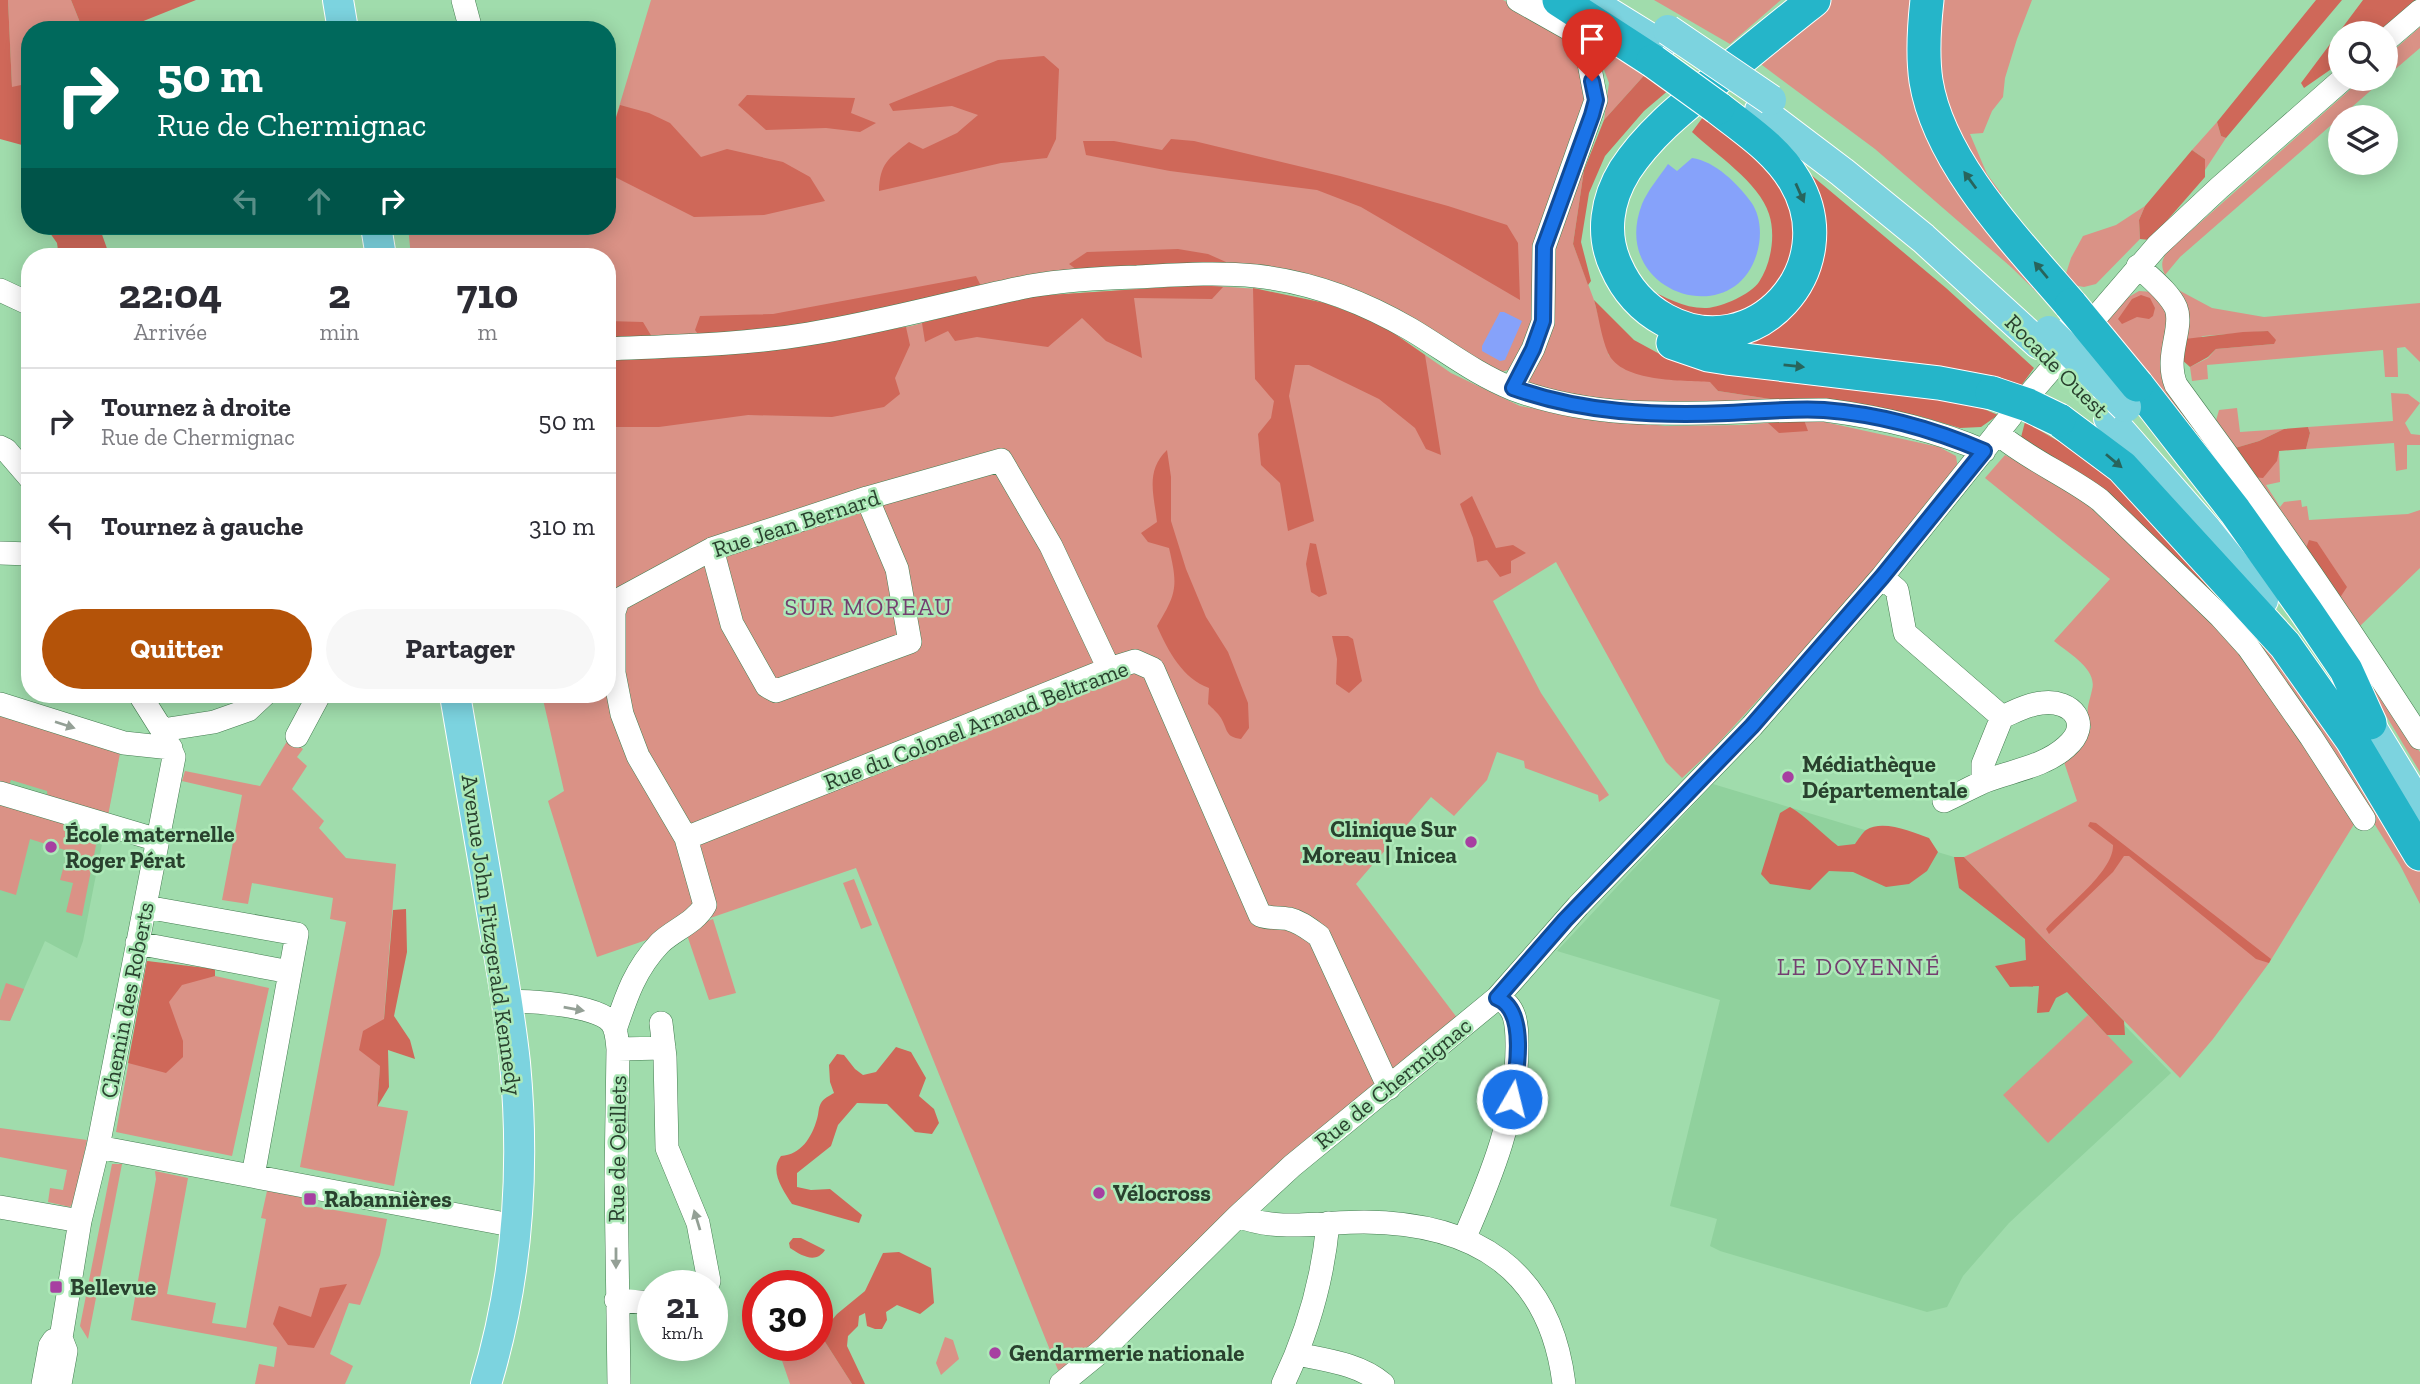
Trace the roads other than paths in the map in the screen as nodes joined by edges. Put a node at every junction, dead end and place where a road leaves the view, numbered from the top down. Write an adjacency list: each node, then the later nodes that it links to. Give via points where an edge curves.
1 (338, 0): 11 (main road)
2 (463, 0): 12 (street)
3 (1518, 0): 22 (street, via 1573,31 1588,63 1596,100 1544,247 1543,321)
4 (1559, 0): 14 (highway)
5 (1588, 0): 14 (main road)
6 (1619, 0): 14 (main road)
7 (1792, 0): 25 (highway, one-way to 25, via 1675,92 1616,157 1597,197 1592,222 1600,268 1635,319 1689,350 1938,383)
8 (1814, 0): 16 (highway, one-way to 8, via 1807,211 1810,237 1800,276 1775,310 1747,327 1714,333 1676,326 1636,298 1612,257 1607,217 1618,183 1650,138 1674,114)
9 (1927, 0): 20 (highway, one-way to 9, via 1999,219 1944,140 1926,82)
10 (2420, 11): 13 (street)
11 (342, 21)
12 (469, 21)
13 (2398, 30)
14 (1661, 45): 16 (highway, bridge)
15 (2329, 91): 17 (street)
16 (1763, 117): 24 (main road, Rocade Ouest, via 1842,172)
17 (2138, 266): 20 (street); 44 (street, via 2175,307 2171,364 2176,385 2268,510)
18 (0, 290): 19 (street)
19 (21, 300)
20 (2082, 313): 23 (street); 24 (highway, bridge)
21 (616, 349): 22 (street, via 807,334 1034,286 1227,274 1298,283 1358,302 1487,378)
22 (1513, 388): 25 (street, via 1562,403 1638,414 1792,410 1853,414 1927,430)
23 (2028, 396)
24 (2124, 403): 42 (highway, via 2235,511 2346,670); 51 (main road, Rocade Ouest, via 2207,530 2309,659 2362,736)
25 (1996, 423): 32 (street, Rue de Chermignac); 50 (street, via 2028,457 2100,500 2234,630); 54 (highway, one-way to 54, bridge, via 2028,405 2059,420 2122,467 2285,645 2351,740)
26 (0, 446): 27 (street)
27 (21, 468)
28 (867, 498): 29 (street, Rue Jean Bernard); 29 (street, via 897,569 910,642 776,691 766,686 732,624); 34 (street, Rue Jean Bernard, via 1001,460 1051,546)
29 (712, 549): 33 (street, Rue Jean Bernard, via 618,600)
30 (0, 553): 31 (street)
31 (21, 554)
32 (1882, 577): 41 (street, via 1897,590 1905,633); 58 (street, Rue de Chermignac, via 1752,726 1588,895)
33 (616, 606)
34 (1109, 669): 52 (street, Rue du Colonel Arnaud Beltrame); 63 (street, Rue du Colonel Arnaud Beltrame, via 1135,661 1153,669 1260,915 1302,923 1319,936)
35 (616, 683): 52 (street, Rue Jean Bernard, via 638,756)
36 (145, 703): 45 (street)
37 (255, 703): 45 (street, via 248,710)
38 (314, 703): 43 (street)
39 (456, 703): 59 (main road, Avenue John Fitzgerald Kennedy)
40 (0, 704): 45 (street, one-way to 45, via 124,743)
41 (2001, 717): 46 (street, via 1983,764); 46 (street, via 2053,702 2076,714 2079,728 2057,754)
42 (2370, 723): 49 (main road)
43 (297, 736)
44 (2420, 738)
45 (167, 739): 53 (street, Chemin des Roberts, via 174,757)
46 (1983, 782): 48 (street)
47 (0, 793): 53 (street)
48 (1944, 801)
49 (2420, 807)
50 (2364, 819)
51 (2420, 837)
52 (686, 838): 61 (street, Rue Jean Bernard, via 705,905 699,915 661,943 633,977)
53 (158, 840): 55 (street, Chemin des Roberts)
54 (2420, 854)
55 (146, 907): 56 (street, Chemin des Roberts); 57 (street, via 297,934)
56 (137, 943): 57 (street); 64 (street, Chemin des Roberts)
57 (290, 972): 65 (street)
58 (1497, 998): 63 (street, Rue de Chermignac); 71 (street, via 1506,1001 1515,1017 1516,1079 1499,1153)
59 (507, 1002): 61 (street, one-way to 61, via 524,1000 600,1015 611,1022); 70 (main road, Avenue John Fitzgerald Kennedy, via 518,1116)
60 (661, 1023): 62 (street)
61 (616, 1040): 62 (street); 73 (street, Rue de Oeillets, one-way to 73)
62 (664, 1048): 72 (street, one-way to 62, via 698,1223 667,1148)
63 (1389, 1088): 67 (street, Rue de Chermignac)
64 (98, 1147): 65 (street); 68 (street, Chemin des Roberts)
65 (253, 1176): 70 (street)
66 (0, 1207): 68 (street)
67 (1238, 1216): 69 (street, via 1271,1224); 81 (street, Rue de Chermignac, via 1105,1348)
68 (80, 1220): 75 (street, Chemin des Roberts)
69 (1328, 1223): 71 (street, via 1401,1224); 76 (street, via 1313,1302)
70 (516, 1226): 79 (main road, Avenue John Fitzgerald Kennedy, via 499,1336)
71 (1464, 1239): 84 (street, via 1501,1259 1538,1300 1558,1345)
72 (707, 1270)
73 (616, 1300): 74 (street); 80 (street, Rue de Oeillets)
74 (637, 1302)
75 (61, 1338): 77 (street, via 50,1346); 78 (street, via 66,1351)
76 (1297, 1354): 82 (street); 83 (street, via 1366,1372)
77 (43, 1384)
78 (60, 1384)
79 (486, 1384)
80 (619, 1384)
81 (1061, 1384)
82 (1283, 1384)
83 (1383, 1384)
84 (1564, 1384)

